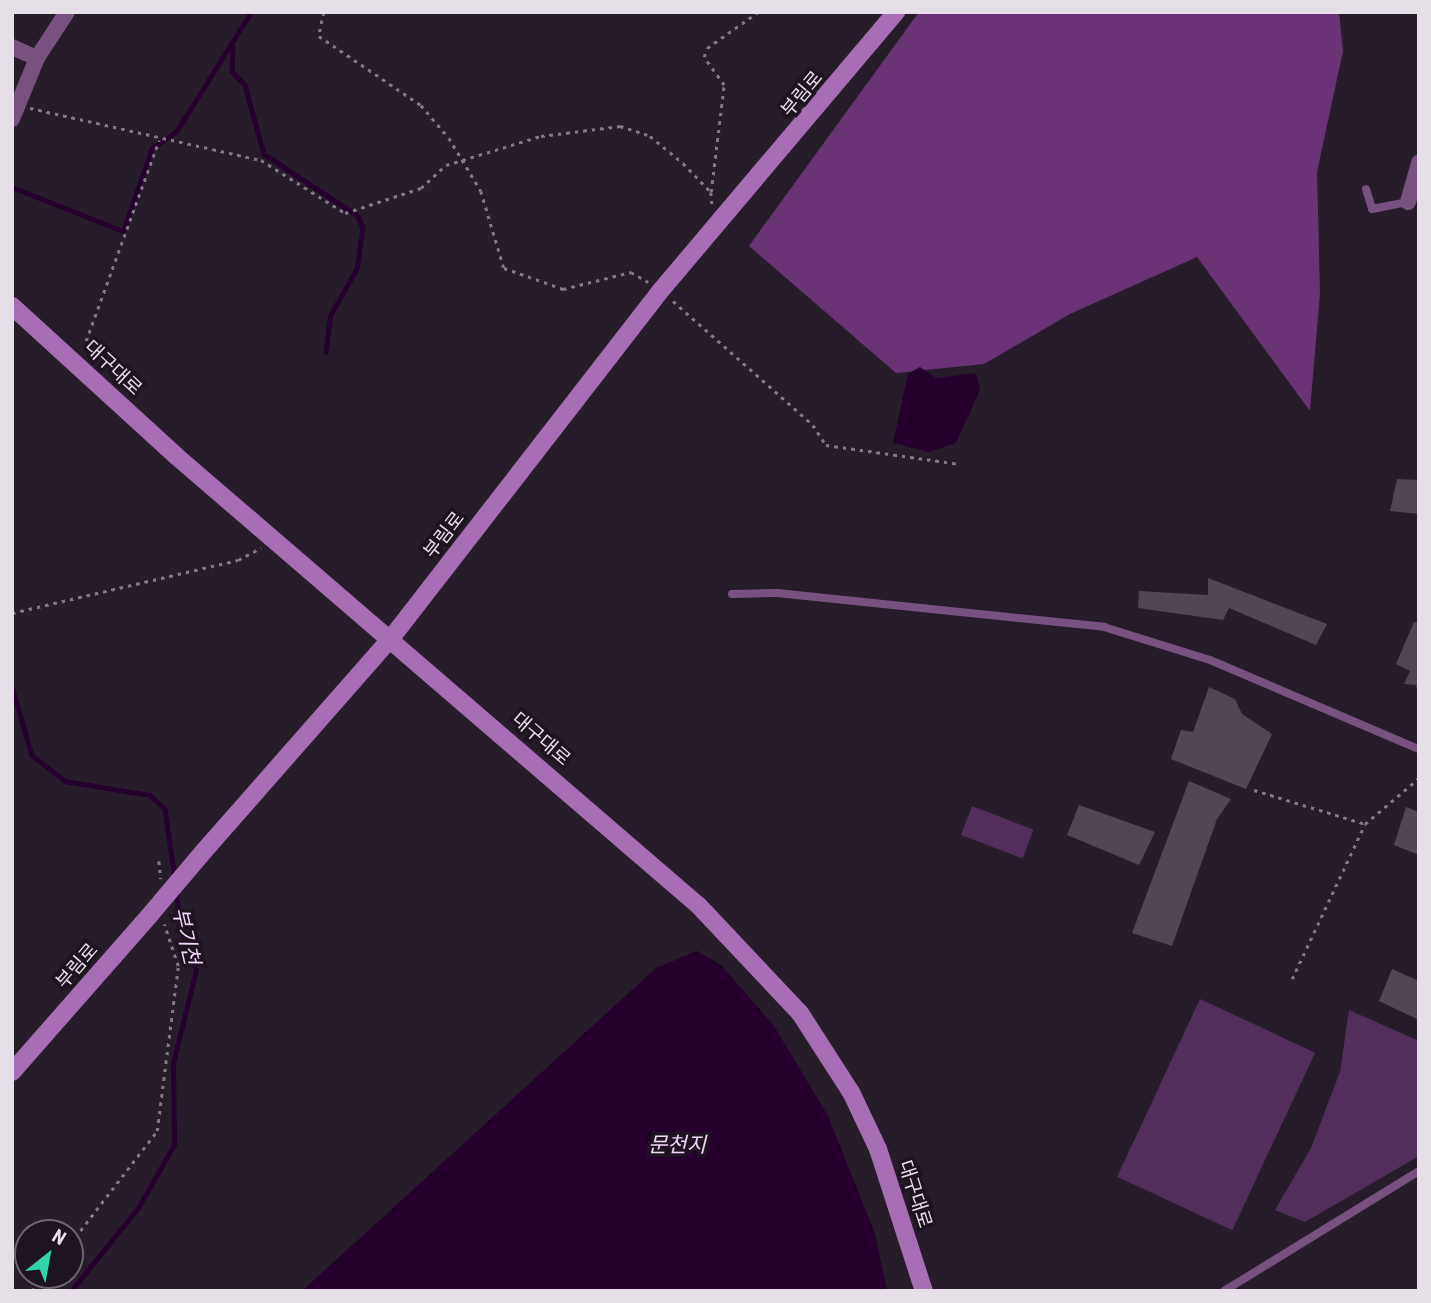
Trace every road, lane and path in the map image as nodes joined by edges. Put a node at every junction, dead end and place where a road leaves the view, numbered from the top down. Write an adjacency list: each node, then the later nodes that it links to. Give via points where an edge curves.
1 (67, 12): 6 (street)
2 (324, 12): 9 (path, via 319,36 421,105)
3 (758, 12): 12 (path, via 706,48 704,57 724,85)
4 (896, 12): 14 (street, 부림로)
5 (12, 47): 6 (street)
6 (37, 58): 7 (street)
7 (16, 112): 8 (path)
8 (159, 139): 9 (path, via 261,160 345,213 421,188 446,165); 18 (path, via 107,297)
9 (460, 161): 12 (path, via 541,136 620,126 650,136); 15 (path, via 481,191 504,268 563,289 631,272)
10 (1419, 163): 13 (street)
11 (1366, 189): 13 (lane, via 1372,209)
12 (711, 192): 14 (path)
13 (1408, 202)
14 (715, 228): 23 (street, 부림로)
15 (651, 284)
16 (672, 300): 19 (path, via 813,425 826,445)
17 (12, 306): 18 (street, 대구대로)
18 (75, 361): 20 (street, 대구대로)
19 (960, 464)
20 (276, 540): 22 (path, via 238,560); 23 (street, 대구대로)
21 (732, 594): 24 (lane, via 777,593 1104,627 1210,660)
22 (12, 613)
23 (392, 637): 30 (street, 부림로, bridge, via 204,851); 35 (street, 대구대로, via 699,906 800,1013 851,1092 878,1149)
24 (1419, 749)
25 (1419, 778): 27 (path)
26 (1254, 790): 27 (path)
27 (1365, 824): 31 (path)
28 (159, 861): 29 (path)
29 (161, 886)
30 (156, 914): 32 (street, 부림로); 34 (path, via 177,966 157,1131)
31 (1292, 979)
32 (12, 1072)
33 (1419, 1171): 36 (lane)
34 (84, 1226)
35 (924, 1291)
36 (1224, 1291)

